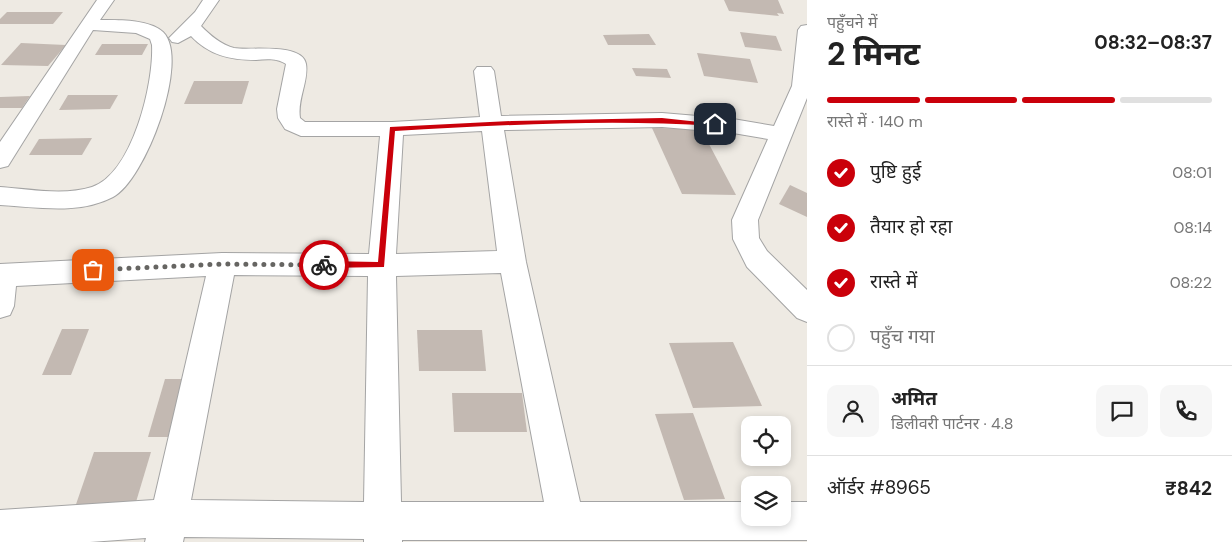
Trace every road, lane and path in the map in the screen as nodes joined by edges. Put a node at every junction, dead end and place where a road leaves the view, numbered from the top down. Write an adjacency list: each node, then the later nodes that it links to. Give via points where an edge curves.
1 (106, 0): 3 (street)
2 (210, 0): 4 (street)
3 (88, 25): 6 (street, via 149,31 158,36); 12 (street)
4 (192, 27): 6 (street); 10 (street, via 204,41 223,51 281,55 296,62 297,72 288,112 294,127 312,130)
5 (807, 30): 8 (street)
6 (163, 50): 13 (street, via 146,131 123,175 112,187 103,193 65,199)
7 (484, 71): 9 (street)
8 (804, 87): 11 (street)
9 (493, 123): 10 (street); 11 (street, via 671,121); 14 (street)
10 (392, 129): 16 (street)
11 (782, 134): 19 (street, via 746,220 746,239 757,259)
12 (0, 160)
13 (0, 196)
14 (512, 262): 16 (street); 21 (street)
15 (222, 264): 16 (street); 17 (street); 23 (street)
16 (382, 265): 24 (street)
17 (0, 276): 18 (street, via 3,289)
18 (0, 306)
19 (807, 309)
20 (807, 521): 21 (street)
21 (566, 522): 24 (street)
22 (0, 529): 23 (street)
23 (167, 530): 24 (street)
24 (383, 532)

